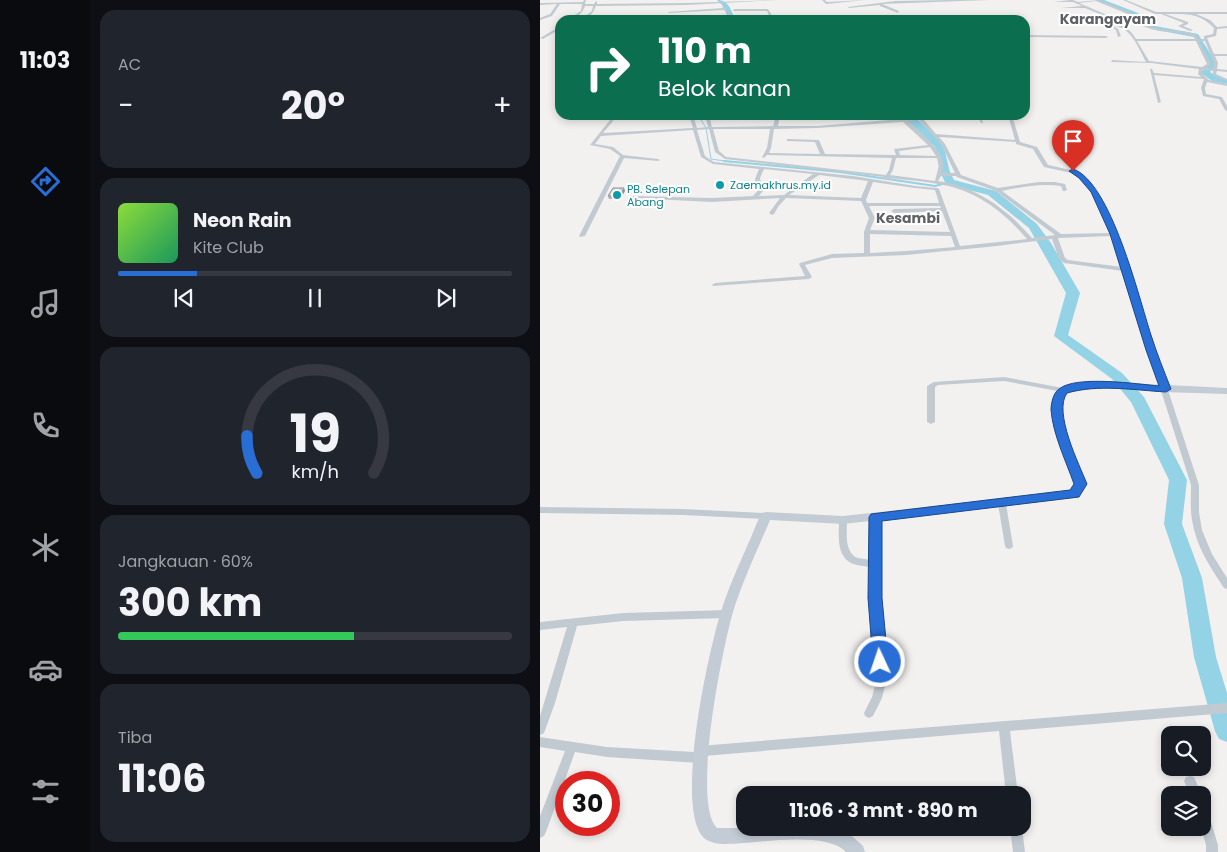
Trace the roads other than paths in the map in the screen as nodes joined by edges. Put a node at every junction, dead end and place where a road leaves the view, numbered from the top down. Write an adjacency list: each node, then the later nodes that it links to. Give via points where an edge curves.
1 (673, 0): 20 (street)
2 (714, 0): 17 (street)
3 (770, 0): 4 (street); 12 (street)
4 (778, 0)
5 (823, 0): 6 (street, via 826,3)
6 (865, 0)
7 (870, 0): 21 (street)
8 (988, 0): 21 (street)
9 (1102, 0): 14 (street)
10 (1125, 0): 14 (street); 22 (street)
11 (1074, 1): 13 (street); 25 (street); 36 (street, via 1096,0)
12 (729, 2): 17 (street); 28 (street)
13 (1055, 2)
14 (1107, 2): 23 (street)
15 (585, 3): 16 (street); 19 (street); 37 (street)
16 (596, 3): 20 (street); 38 (street)
17 (719, 3): 20 (street); 27 (street)
18 (540, 4): 19 (street)
19 (559, 4): 46 (street, via 551,15)
20 (669, 4): 31 (street)
21 (877, 4): 24 (street); 32 (street)
22 (1133, 4): 23 (street); 35 (street)
23 (1118, 5): 36 (street)
24 (849, 7)
25 (1088, 7): 26 (street); 45 (street)
26 (1062, 8)
27 (725, 9): 29 (street); 41 (street)
28 (734, 10): 42 (street); 43 (street, via 768,10)
29 (697, 11): 31 (street); 40 (street)
30 (1188, 11): 33 (street); 35 (street); 49 (street)
31 (669, 12): 39 (street)
32 (898, 12)
33 (1227, 12)
34 (1148, 13): 35 (street)
35 (1158, 13): 48 (street, via 1188,24 1180,26)
36 (1136, 14): 45 (street); 48 (street, via 1152,25); 56 (street, via 1143,25 1192,34)
37 (576, 15)
38 (588, 15)
39 (670, 15)
40 (697, 15)
41 (728, 15)
42 (736, 15)
43 (770, 15)
44 (1078, 16): 45 (street)
45 (1106, 16): 47 (street)
46 (540, 20)
47 (1120, 25): 54 (street); 54 (street, via 1110,25 1117,35)
48 (1186, 28): 56 (street)
49 (1216, 28): 50 (street); 56 (street, via 1215,34)
50 (1227, 28)
51 (555, 31): 55 (street)
52 (1030, 36): 53 (street)
53 (1106, 37)
54 (1133, 37): 56 (street); 60 (street)
55 (542, 38)
56 (1202, 39): 57 (street); 61 (street, via 1209,64)
57 (1213, 55): 58 (street); 62 (street)
58 (1227, 55)
59 (1112, 61): 60 (street)
60 (1150, 63): 61 (street); 64 (street)
61 (1204, 68): 62 (street); 65 (street, via 1200,74)
62 (1214, 70): 63 (street); 66 (street, via 1215,76)
63 (1227, 71)
64 (1152, 74): 65 (street); 69 (street)
65 (1205, 79): 67 (street); 68 (street, via 1204,95)
66 (1227, 80)
67 (1225, 85): 68 (street)
68 (1222, 98): 70 (street)
69 (1159, 102)
70 (1227, 110)
71 (612, 120): 82 (street)
72 (693, 120): 81 (street)
73 (708, 120): 79 (street)
74 (776, 120): 80 (street)
75 (906, 120): 78 (street); 87 (street)
76 (919, 120): 83 (street)
77 (1011, 120): 86 (street)
78 (812, 127): 80 (street); 85 (street)
79 (710, 128): 80 (street); 81 (street); 94 (street, via 720,156)
80 (773, 128): 88 (street)
81 (697, 129): 82 (street); 94 (street, via 703,157 708,160 723,165)
82 (600, 135): 90 (street, via 592,145 611,148)
83 (936, 135): 86 (street); 96 (street, via 950,154)
84 (789, 140): 85 (street)
85 (809, 140): 89 (street, via 819,142)
86 (1016, 140): 113 (street, via 1035,148 1046,166 1082,176 1094,192)
87 (931, 146): 91 (street); 92 (street, via 896,150)
88 (766, 154): 89 (street); 94 (street)
89 (822, 155): 92 (street)
90 (622, 156): 93 (street); 114 (street)
91 (938, 156): 92 (street); 98 (street, via 941,165)
92 (896, 157): 97 (street)
93 (658, 160)
94 (761, 165): 95 (street); 97 (street); 106 (street, via 757,179 764,187)
95 (817, 174): 99 (street); 104 (street)
96 (955, 174): 98 (street); 102 (street)
97 (886, 178): 98 (street); 99 (street); 101 (street)
98 (939, 178): 100 (street)
99 (871, 180): 107 (street)
100 (948, 186): 101 (street); 116 (street, via 988,200)
101 (937, 188): 108 (street)
102 (998, 190): 103 (street, via 1057,184 1063,185); 115 (street)
103 (1065, 190)
104 (783, 196): 106 (street); 107 (street); 110 (street)
105 (633, 197): 106 (street)
106 (754, 198)
107 (864, 203): 108 (street); 111 (street, via 872,218)
108 (944, 207): 109 (street); 112 (street)
109 (894, 211)
110 (772, 213)
111 (867, 232): 112 (street); 118 (street)
112 (953, 234): 117 (street)
113 (1114, 234): 115 (street); 119 (street)
114 (582, 236)
115 (1055, 237): 116 (street); 119 (street, via 1066,262)
116 (1034, 240): 117 (street)
117 (958, 248): 118 (street)
118 (867, 255): 120 (street, via 832,256 804,262 802,264 809,277)
119 (1124, 269): 121 (street)
120 (715, 285)
121 (1163, 389): 122 (main road, via 1082,385); 123 (main road); 132 (street, via 1195,485 1200,537 1207,555)
122 (1063, 390): 124 (street, via 1004,379 936,383 932,386); 125 (main road, via 1056,408 1081,484 1078,491 1062,497)
123 (1227, 391)
124 (931, 422)
125 (1002, 504): 128 (main road); 130 (street)
126 (540, 510): 127 (street)
127 (766, 516): 129 (main road); 133 (main road)
128 (876, 517): 129 (main road); 131 (street)
129 (843, 520): 131 (street, via 843,544 847,555)
130 (1010, 546)
131 (876, 564): 137 (street, via 881,682)
132 (1227, 585)
133 (727, 614): 134 (street, via 622,617); 142 (main road)
134 (572, 624): 135 (street); 139 (street)
135 (540, 626)
136 (1227, 708): 138 (street)
137 (870, 713)
138 (1004, 726): 142 (street); 144 (street)
139 (540, 730)
140 (540, 742): 141 (street)
141 (572, 746): 142 (street, via 607,752); 146 (street)
142 (699, 755): 149 (main road, via 702,812 710,833 741,836 804,832 835,836 852,845)
143 (1190, 781): 145 (street)
144 (1011, 786)
145 (1192, 786)
146 (540, 832)
147 (1017, 836): 150 (street)
148 (1209, 836): 151 (street)
149 (857, 852)
150 (1019, 852)
151 (1212, 852)

